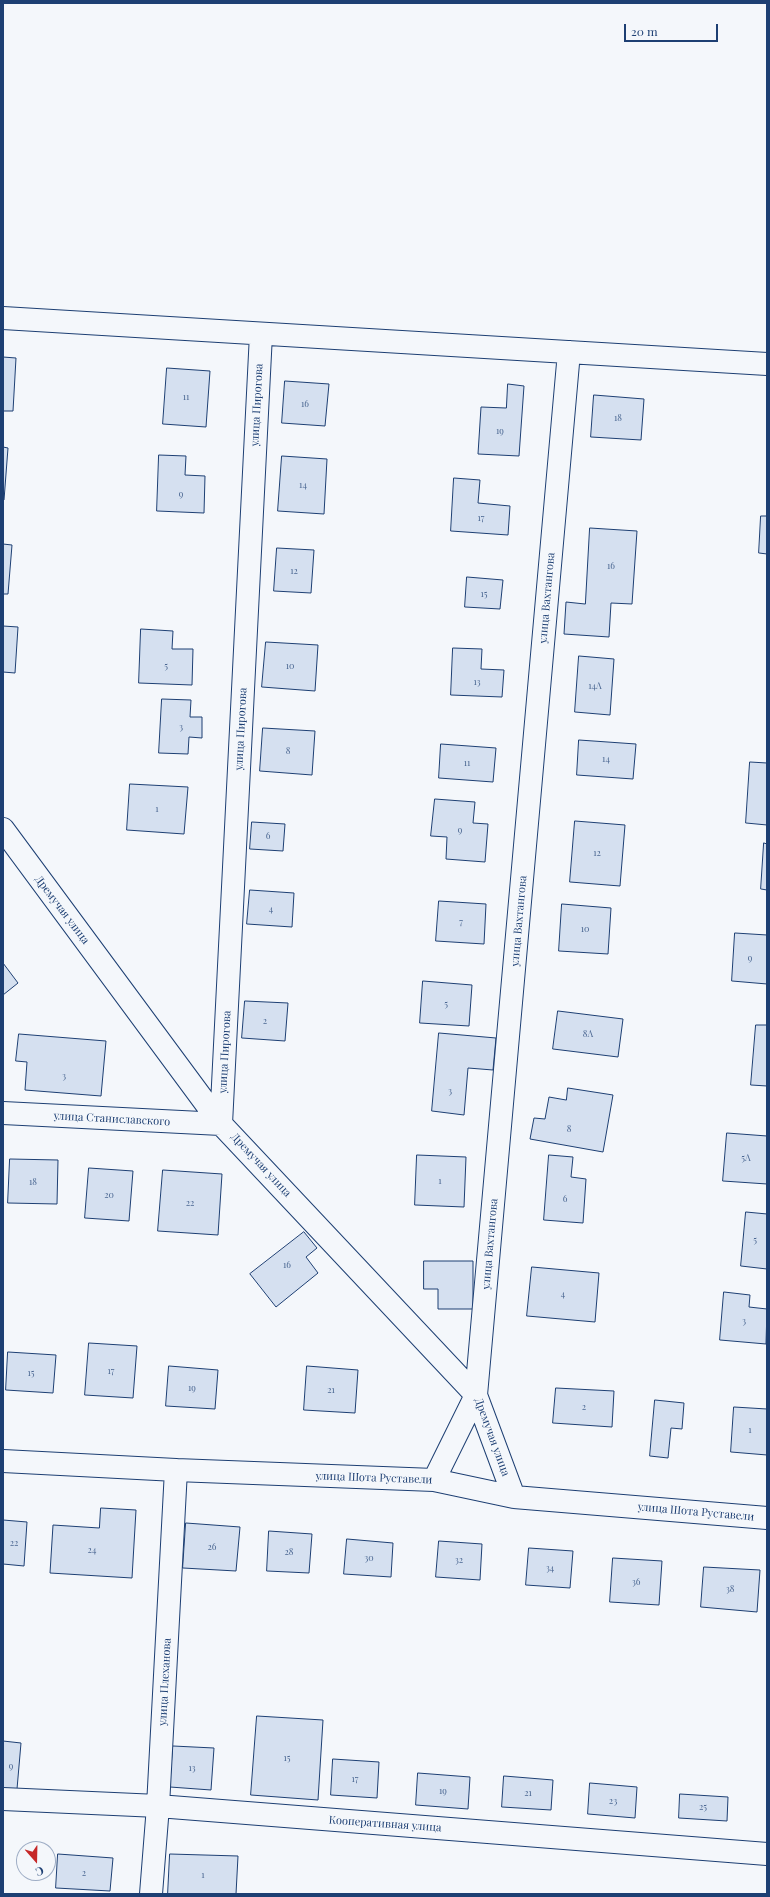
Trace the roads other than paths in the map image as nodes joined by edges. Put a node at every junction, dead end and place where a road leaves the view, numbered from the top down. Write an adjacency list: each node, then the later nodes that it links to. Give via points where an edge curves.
1 (3, 318): 2 (street)
2 (261, 334): 3 (street); 7 (street, улица Пирогова)
3 (569, 352): 4 (street); 8 (street, улица Вахтангова)
4 (767, 364)
5 (3, 830): 7 (street, Дремучая улица)
6 (3, 1113): 7 (street, улица Станиславского)
7 (221, 1124): 8 (street, Дремучая улица)
8 (476, 1395): 11 (street, улица Вахтангова); 12 (street, Дремучая улица)
9 (3, 1461): 10 (street, улица Шота Руставели)
10 (176, 1470): 11 (street, улица Шота Руставели); 15 (street, улица Плеханова)
11 (434, 1480): 12 (street, улица Шота Руставели)
12 (514, 1497): 13 (street, улица Шота Руставели)
13 (767, 1518)
14 (3, 1799): 15 (street, Кооперативная улица)
15 (158, 1806): 16 (street, Кооперативная улица); 17 (street, улица Плеханова)
16 (767, 1854)
17 (151, 1894)

